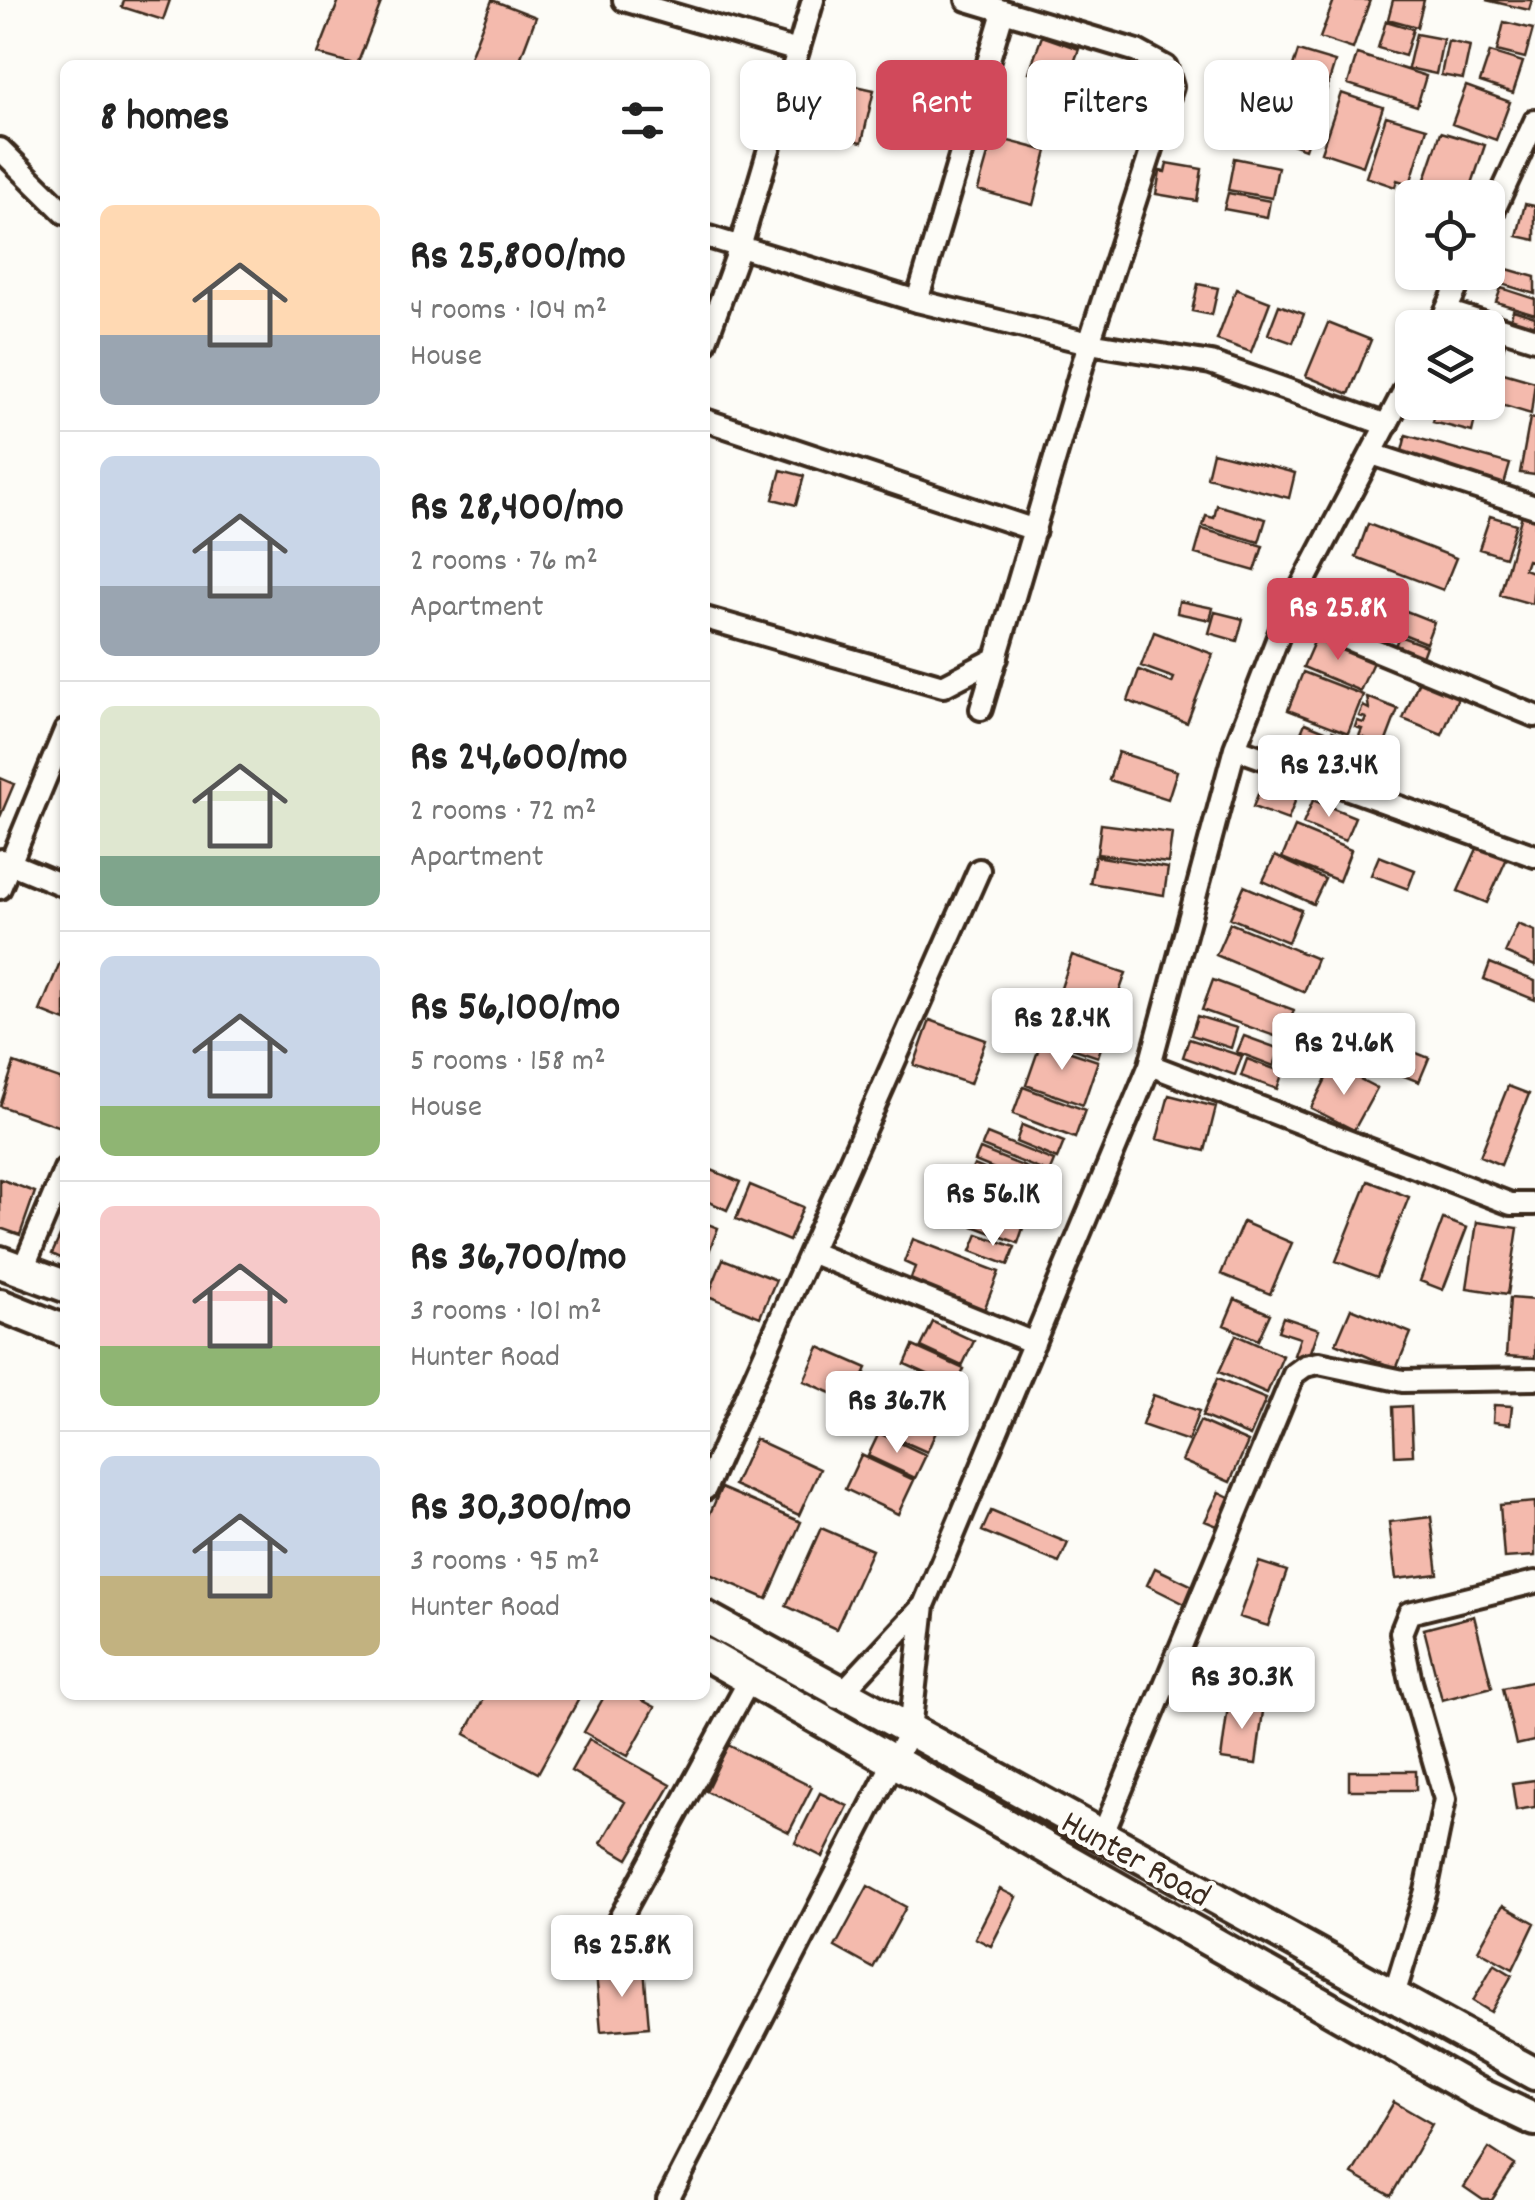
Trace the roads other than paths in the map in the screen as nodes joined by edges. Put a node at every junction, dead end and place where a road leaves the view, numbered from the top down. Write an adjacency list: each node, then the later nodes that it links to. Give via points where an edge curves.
1 (624, 0): 5 (street)
2 (814, 0): 5 (street)
3 (967, 0): 4 (street)
4 (1003, 12): 12 (street); 16 (street, via 1137,51 1166,67 1172,88)
5 (798, 51): 11 (street)
6 (1535, 121): 8 (street)
7 (0, 149): 9 (street)
8 (1505, 185)
9 (60, 208)
10 (710, 238): 11 (street)
11 (740, 247): 12 (street); 13 (street)
12 (917, 301): 16 (street)
13 (710, 328)
14 (1505, 333): 15 (street)
15 (1535, 339)
16 (1090, 343): 19 (street, via 1211,363); 22 (street)
17 (1395, 409): 19 (street)
18 (710, 422): 22 (street)
19 (1387, 425): 20 (street)
20 (1372, 454): 21 (street); 23 (street)
21 (1535, 507)
22 (1034, 530): 25 (street)
23 (1287, 614): 27 (street); 29 (street)
24 (710, 619): 25 (street, via 943,686)
25 (996, 658): 26 (street)
26 (981, 709)
27 (1535, 716)
28 (60, 743): 31 (street)
29 (1234, 748): 30 (street); 35 (street)
30 (1535, 856)
31 (5, 862): 33 (street); 34 (street)
32 (980, 870): 38 (street)
33 (60, 884)
34 (0, 888)
35 (1150, 1064): 37 (street, via 1511,1204); 43 (street)
36 (60, 1178): 39 (street)
37 (1535, 1204)
38 (810, 1252): 43 (street); 45 (street)
39 (11, 1267): 40 (main road)
40 (60, 1284)
41 (0, 1305): 42 (main road)
42 (60, 1329)
43 (1034, 1343): 47 (street)
44 (1535, 1378): 55 (street, via 1403,1381 1319,1363 1294,1374)
45 (710, 1478)
46 (1535, 1582): 57 (street, via 1409,1613 1401,1633 1444,1799 1426,1892)
47 (924, 1605): 51 (street); 53 (street)
48 (710, 1620): 51 (main road, Hunter Road)
49 (710, 1657): 50 (main road, Hunter Road)
50 (750, 1679): 52 (main road, Hunter Road); 56 (street)
51 (841, 1692): 52 (street); 53 (main road, Hunter Road)
52 (823, 1722): 54 (main road, Hunter Road)
53 (910, 1730): 54 (street); 55 (main road, Hunter Road)
54 (894, 1763): 59 (main road, Hunter Road); 60 (street)
55 (1102, 1836): 57 (main road, Hunter Road)
56 (614, 1929)
57 (1394, 1998): 58 (main road, Hunter Road)
58 (1535, 2074)
59 (1535, 2120)
60 (668, 2200)

